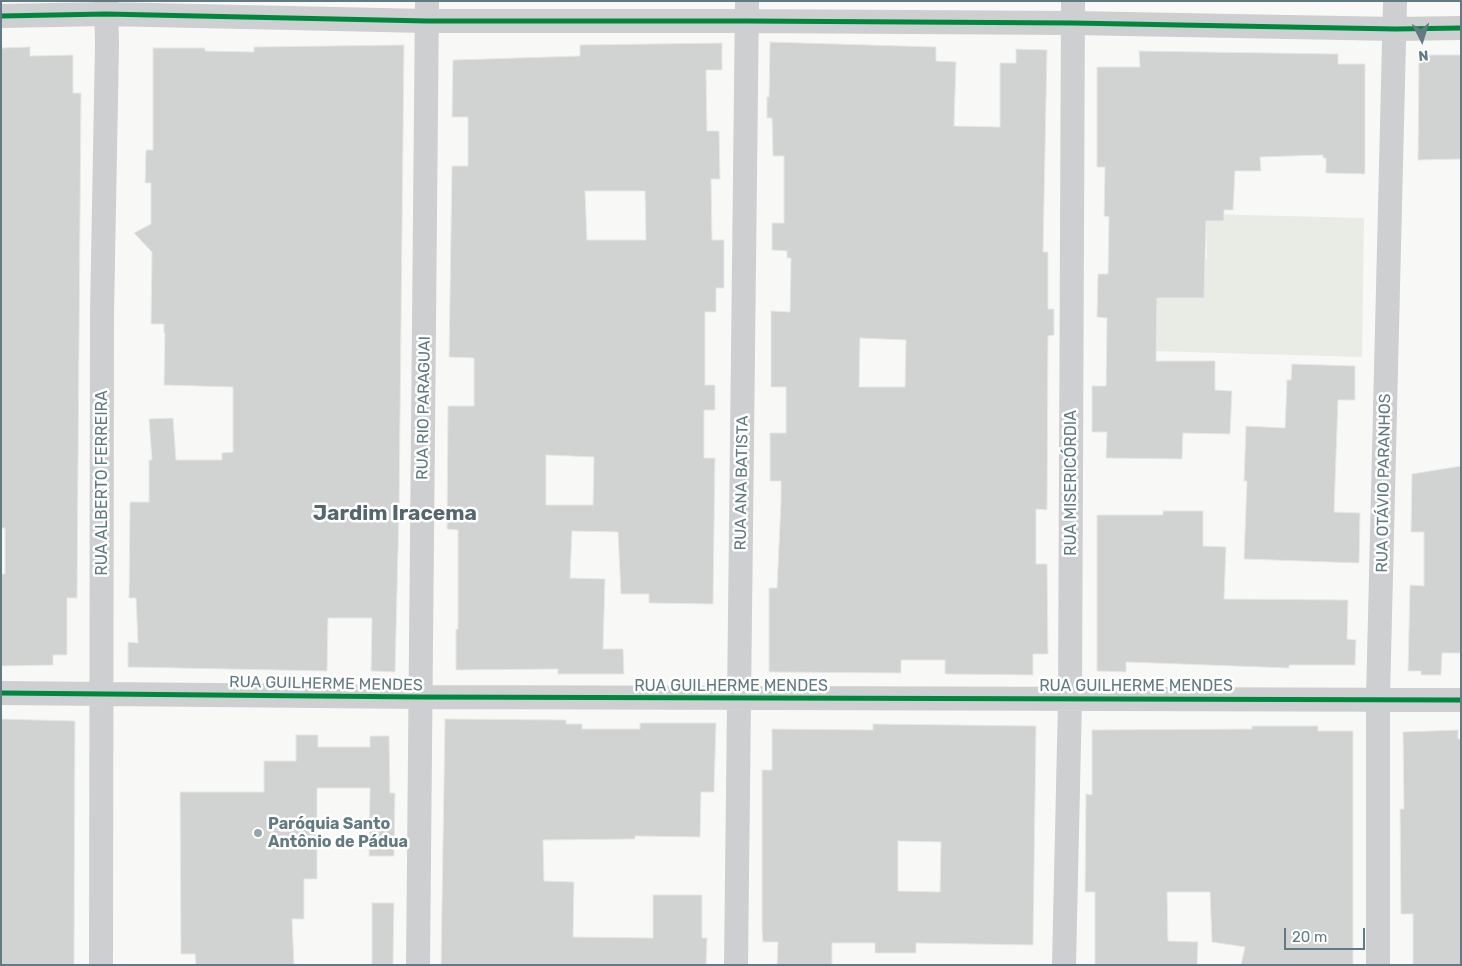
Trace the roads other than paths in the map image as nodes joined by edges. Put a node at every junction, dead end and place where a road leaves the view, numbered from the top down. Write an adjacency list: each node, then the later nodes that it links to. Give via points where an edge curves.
1 (1395, 1): 8 (street, RUA OTÁVIO PARANHOS)
2 (106, 8): 3 (street); 6 (street); 10 (street, RUA ALBERTO FERREIRA)
3 (427, 11): 4 (street); 11 (street, RUA RIO PARAGUAI)
4 (747, 11): 5 (street); 12 (street, RUA ANA BATISTA)
5 (1073, 12): 8 (street); 14 (street, RUA MISERICÓRDIA)
6 (1, 16)
7 (1461, 28): 8 (street)
8 (1396, 29): 13 (street, RUA OTÁVIO PARANHOS)
9 (1, 694): 10 (street, RUA GUILHERME MENDES)
10 (102, 694): 11 (street, RUA GUILHERME MENDES); 16 (street, RUA ALBERTO FERREIRA)
11 (421, 698): 12 (street, RUA GUILHERME MENDES); 17 (street, RUA RIO PARAGUAI)
12 (740, 698): 14 (street, RUA GUILHERME MENDES); 18 (street, RUA ANA BATISTA)
13 (1378, 698): 14 (street, RUA GUILHERME MENDES); 15 (street, RUA GUILHERME MENDES); 20 (street, RUA OTÁVIO PARANHOS)
14 (1070, 699): 19 (street, RUA MISERICÓRDIA)
15 (1461, 700)
16 (101, 965)
17 (418, 965)
18 (736, 965)
19 (1064, 965)
20 (1378, 965)

